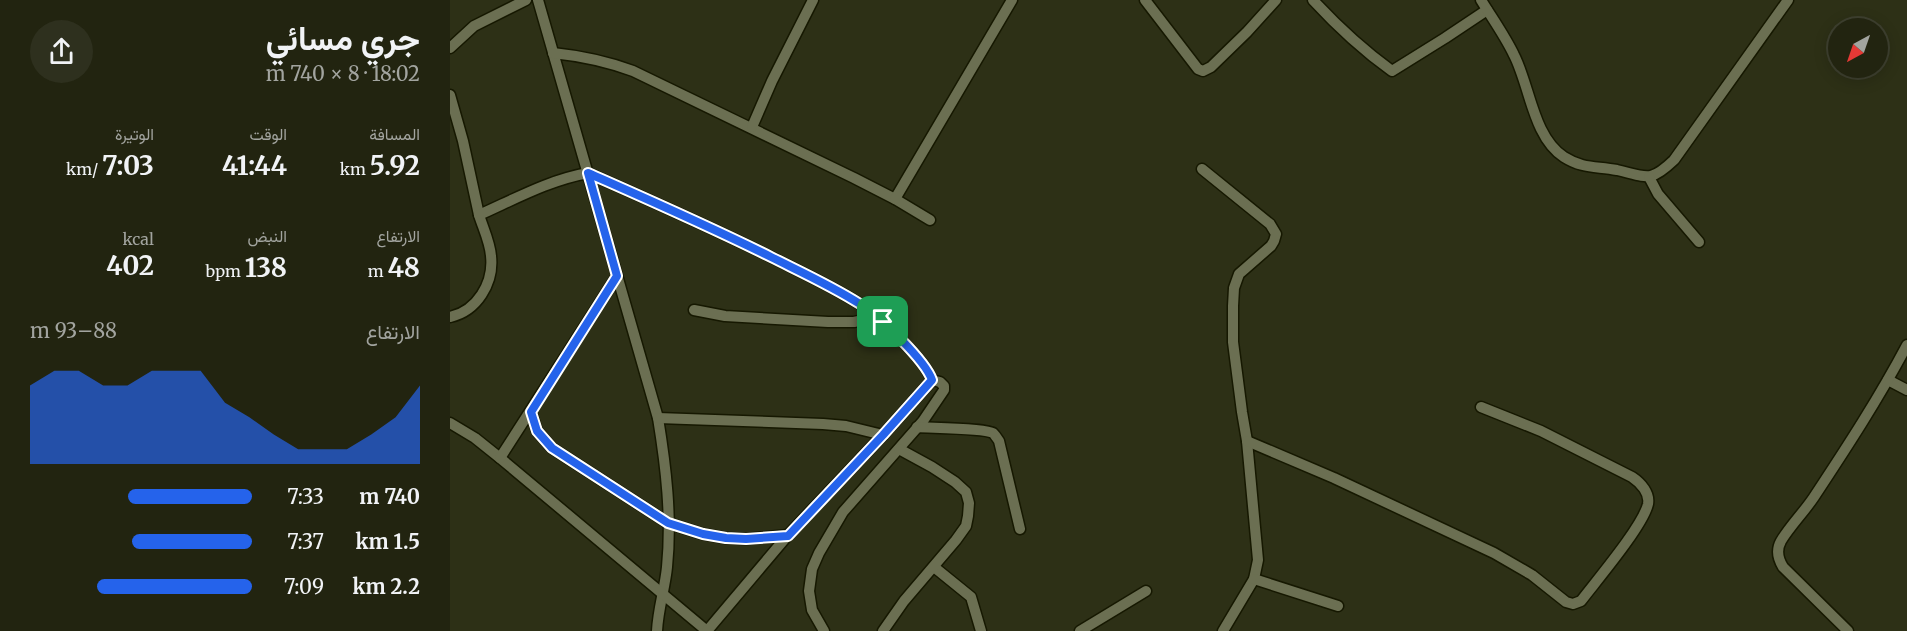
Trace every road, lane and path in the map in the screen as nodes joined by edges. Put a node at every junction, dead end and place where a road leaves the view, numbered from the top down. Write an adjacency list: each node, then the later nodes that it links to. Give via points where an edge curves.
1 (526, 0): 10 (street)
2 (538, 0): 13 (street)
3 (813, 0): 15 (street)
4 (1012, 0): 19 (street)
5 (1145, 0): 6 (street, via 1203,71 1226,53)
6 (1276, 0)
7 (1313, 0): 9 (street, via 1371,57 1392,71 1445,38)
8 (1788, 0): 18 (street, via 1674,160 1656,176)
9 (1484, 5): 18 (street, via 1515,56 1534,112 1555,150 1578,165)
10 (461, 36): 11 (street); 12 (street)
11 (450, 39)
12 (450, 48)
13 (553, 53): 15 (street, via 602,60 633,71); 17 (street)
14 (450, 94): 20 (street)
15 (752, 128): 19 (street)
16 (1202, 169): 37 (street, via 1270,224 1276,234 1271,246 1239,274 1234,288 1233,342)
17 (588, 173): 20 (street, via 547,184); 23 (street); 25 (street, via 781,262 861,304)
18 (1649, 177): 22 (street, via 1658,194)
19 (895, 199): 21 (street)
20 (479, 215): 26 (street, via 490,250 491,272 476,302)
21 (930, 220)
22 (1699, 242)
23 (617, 276): 32 (street); 33 (street)
24 (694, 310): 25 (street, via 725,316 828,322 854,322)
25 (876, 316): 28 (street, via 918,358)
26 (450, 317)
27 (1907, 345): 29 (street)
28 (932, 380): 35 (street, via 940,381 944,390); 36 (street)
29 (1888, 380): 30 (street); 55 (street, via 1779,543 1783,567)
30 (1907, 390)
31 (1481, 407): 37 (street, via 1541,430 1632,477 1646,491 1648,503 1639,522 1581,601 1566,602 1532,575 1484,548)
32 (531, 412): 39 (street); 40 (street, via 537,431 552,448)
33 (658, 418): 36 (street, via 823,424); 40 (street)
34 (450, 423): 39 (street)
35 (917, 427): 38 (street); 41 (street, via 993,434 999,441)
36 (883, 435): 42 (street)
37 (1248, 441): 44 (street, via 1258,560)
38 (899, 449): 43 (street, via 966,492 966,526); 50 (street, via 843,512 812,569 810,600)
39 (500, 458): 46 (street)
40 (668, 523): 42 (street, via 726,538); 46 (street)
41 (1020, 528)
42 (788, 536): 49 (street)
43 (934, 567): 51 (street); 52 (street, via 971,597)
44 (1254, 579): 47 (street); 54 (street)
45 (1146, 591): 53 (street)
46 (663, 594): 48 (street); 49 (street)
47 (1338, 606)
48 (657, 631)
49 (707, 631)
50 (824, 631)
51 (883, 631)
52 (981, 631)
53 (1080, 631)
54 (1223, 631)
55 (1848, 631)

